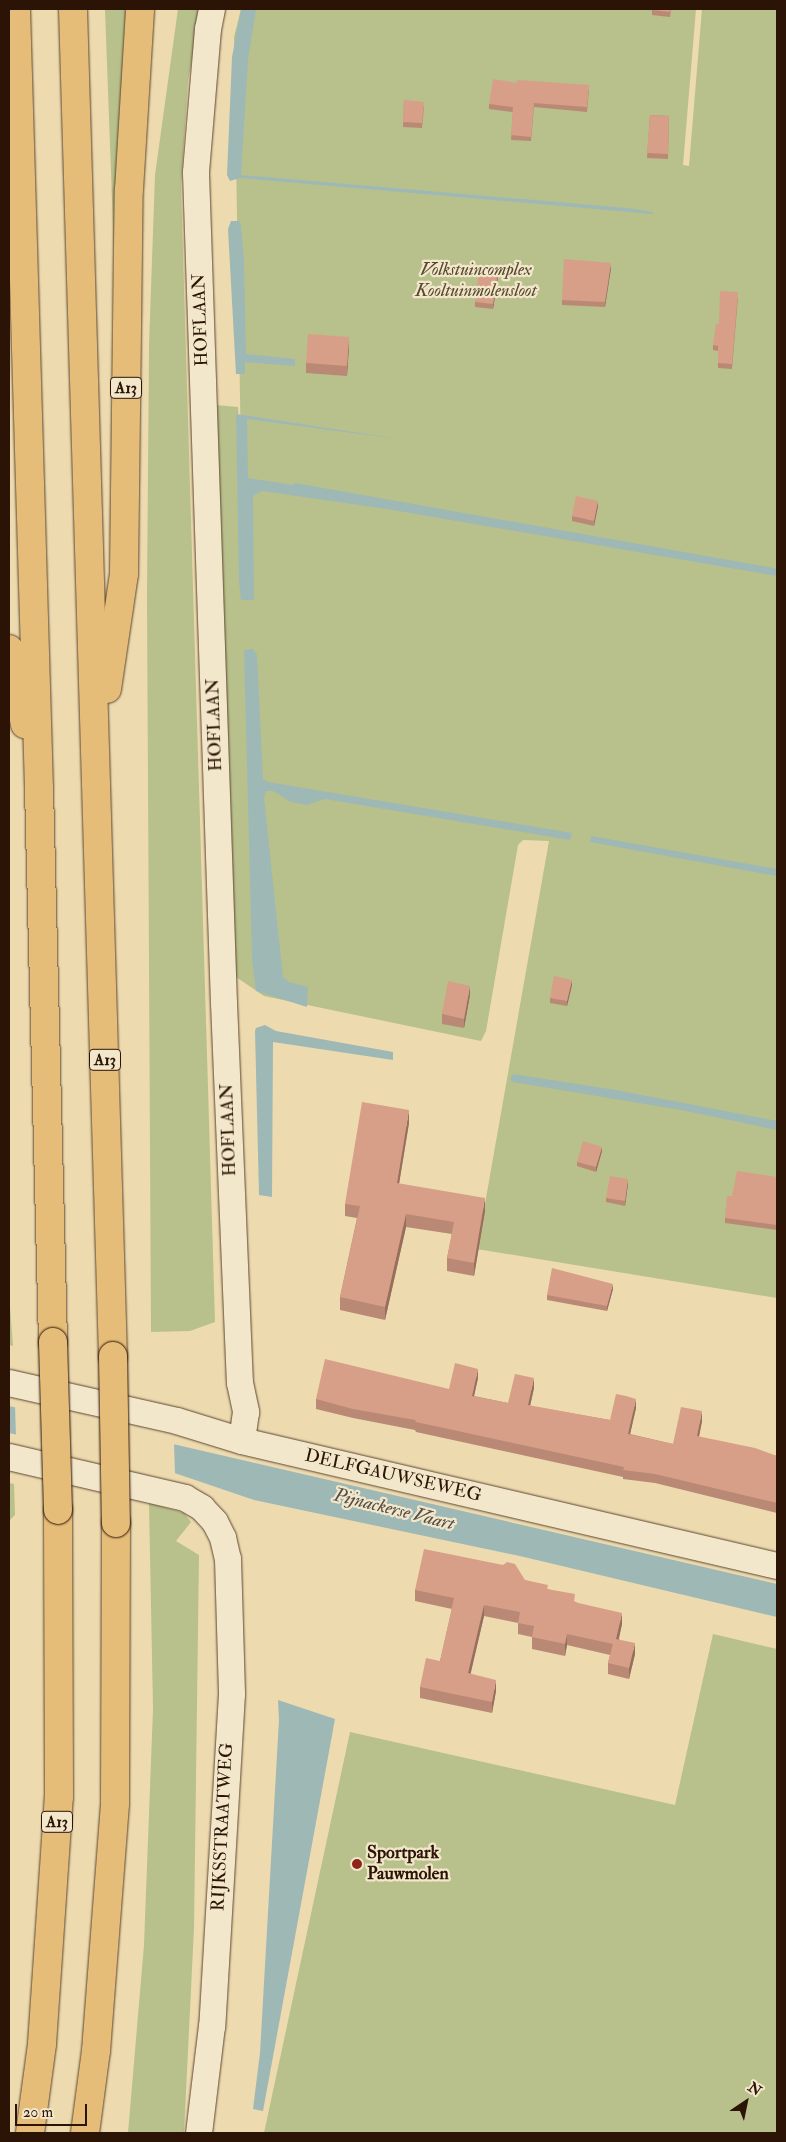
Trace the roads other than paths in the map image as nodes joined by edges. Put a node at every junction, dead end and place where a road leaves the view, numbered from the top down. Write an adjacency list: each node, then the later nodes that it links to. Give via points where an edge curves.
1 (16, 9): 7 (highway, A13)
2 (73, 9): 6 (highway, A13)
3 (140, 9): 6 (highway, A13, via 129,190 124,574)
4 (212, 9): 9 (street, HOFLAAN, via 196,173 224,1003 240,1383 246,1412)
5 (9, 649): 7 (highway, A13)
6 (97, 765): 13 (highway, A13, bridge, via 113,1356 116,1804 96,2051)
7 (40, 789): 12 (highway, A13, bridge, via 58,1510 59,1797 42,2044)
8 (9, 1383): 9 (street, DELFGAUWSEWEG, via 177,1422)
9 (242, 1441): 11 (street, DELFGAUWSEWEG)
10 (9, 1457): 14 (street, RIJKSSTRAATWEG, via 185,1498 202,1508 215,1522 223,1538 228,1559 232,1694 212,2026)
11 (777, 1566)
12 (30, 2133)
13 (85, 2133)
14 (199, 2133)

